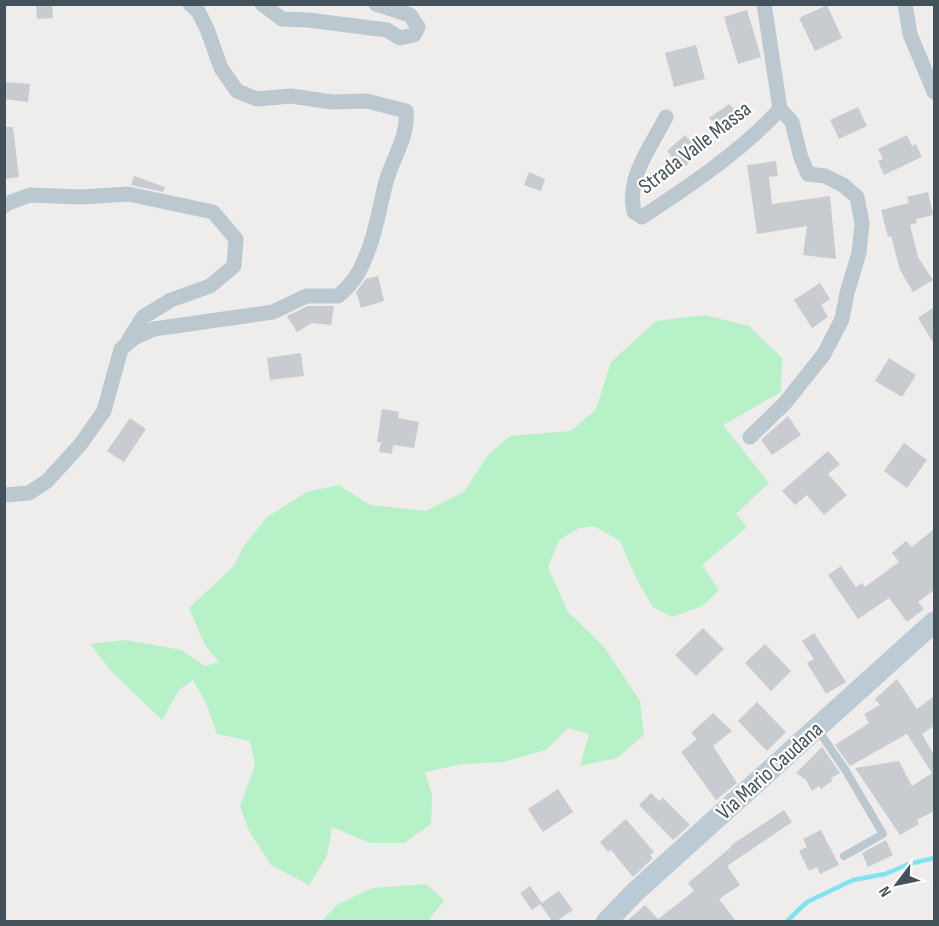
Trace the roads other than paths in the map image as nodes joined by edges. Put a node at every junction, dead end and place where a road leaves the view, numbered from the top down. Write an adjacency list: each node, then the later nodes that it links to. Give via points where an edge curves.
1 (190, 4): 10 (street, via 198,11 221,68 237,91 257,99 291,96 332,102 367,101 406,111 407,124 386,180 364,262 352,283 338,296 306,296 273,312 154,329)
2 (262, 4): 3 (street, via 282,19 387,30 400,38 414,35 418,27 411,15)
3 (376, 4)
4 (764, 4): 7 (street, Strada Valle Massa)
5 (905, 4): 6 (street, via 910,34)
6 (934, 92)
7 (780, 109): 8 (street, Strada Valle Massa, via 740,146 642,217 634,212 631,199 634,177); 11 (street, via 792,122 808,174 825,176 857,197 862,223 859,253 842,320 829,346 785,403)
8 (666, 117)
9 (4, 206): 10 (street, via 30,195 128,194 213,212 236,239 234,266 210,286 171,300 143,317)
10 (127, 344): 12 (street, via 121,349 104,411 80,444 47,481 29,493)
11 (750, 437)
12 (4, 495)
13 (934, 622): 14 (main road, Via Mario Caudana)
14 (817, 729): 15 (lane, via 883,834); 16 (main road, Via Mario Caudana)
15 (844, 856)
16 (606, 921)

